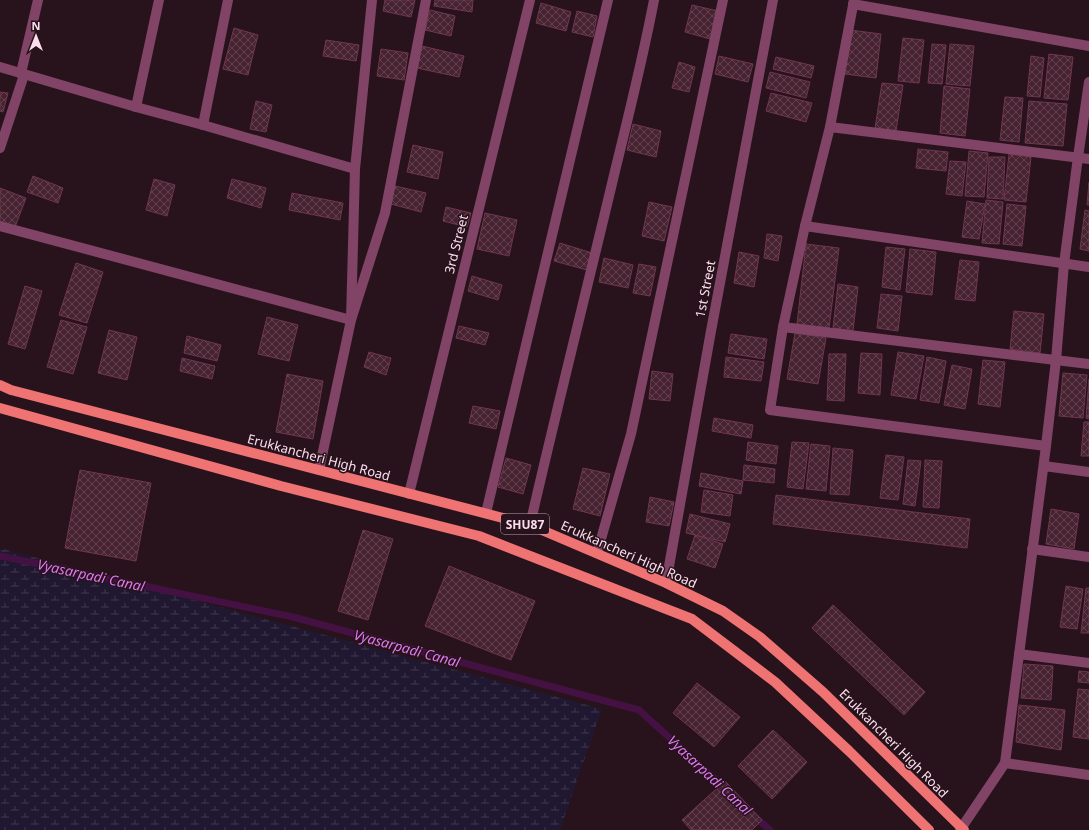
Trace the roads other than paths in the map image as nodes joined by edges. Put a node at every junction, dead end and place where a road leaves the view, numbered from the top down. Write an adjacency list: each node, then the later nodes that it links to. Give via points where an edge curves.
1 (38, 0): 14 (street)
2 (159, 0): 16 (street)
3 (228, 0): 17 (street)
4 (372, 0): 22 (street)
5 (426, 0): 27 (street, via 385,213)
6 (530, 0): 37 (street, 3rd Street)
7 (608, 0): 38 (street)
8 (654, 0): 39 (street)
9 (723, 0): 41 (street, via 630,434)
10 (773, 0): 43 (street, 1st Street, via 710,331)
11 (854, 2): 12 (street); 18 (street)
12 (1089, 46)
13 (0, 67): 14 (street)
14 (22, 73): 16 (street); 19 (street)
15 (1089, 82): 20 (street)
16 (136, 107): 17 (street)
17 (203, 125): 22 (street)
18 (830, 127): 20 (street); 24 (street)
19 (0, 148)
20 (1078, 157): 21 (street); 25 (street)
21 (1089, 159)
22 (355, 168): 27 (street)
23 (0, 226): 27 (street)
24 (805, 226): 25 (street); 28 (street)
25 (1064, 264): 26 (street); 29 (street)
26 (1089, 267)
27 (351, 320): 35 (street)
28 (783, 327): 29 (street); 33 (street, via 770,410)
29 (1056, 360): 30 (street); 33 (street)
30 (1089, 364)
31 (0, 385): 35 (main road, Erukkancheri High Road / SHU87)
32 (0, 408): 49 (main road, SHU87, via 280,486 479,536 692,619 775,682)
33 (1046, 446): 34 (street)
34 (1044, 466): 36 (street); 40 (street)
35 (319, 470): 37 (main road, Erukkancheri High Road / SHU87)
36 (1089, 472)
37 (409, 494): 38 (main road, Erukkancheri High Road / SHU87)
38 (486, 513): 39 (main road, Erukkancheri High Road / SHU87)
39 (530, 525): 41 (main road, Erukkancheri High Road / SHU87)
40 (1032, 549): 42 (street); 44 (street)
41 (597, 553): 43 (main road, Erukkancheri High Road / SHU87)
42 (1089, 557)
43 (666, 583): 48 (main road, Erukkancheri High Road / SHU87, via 723,610 760,637 823,692)
44 (1019, 654): 45 (street); 46 (street)
45 (1089, 664)
46 (1005, 763): 47 (street); 48 (street)
47 (1089, 775)
48 (962, 829)
49 (929, 830)

